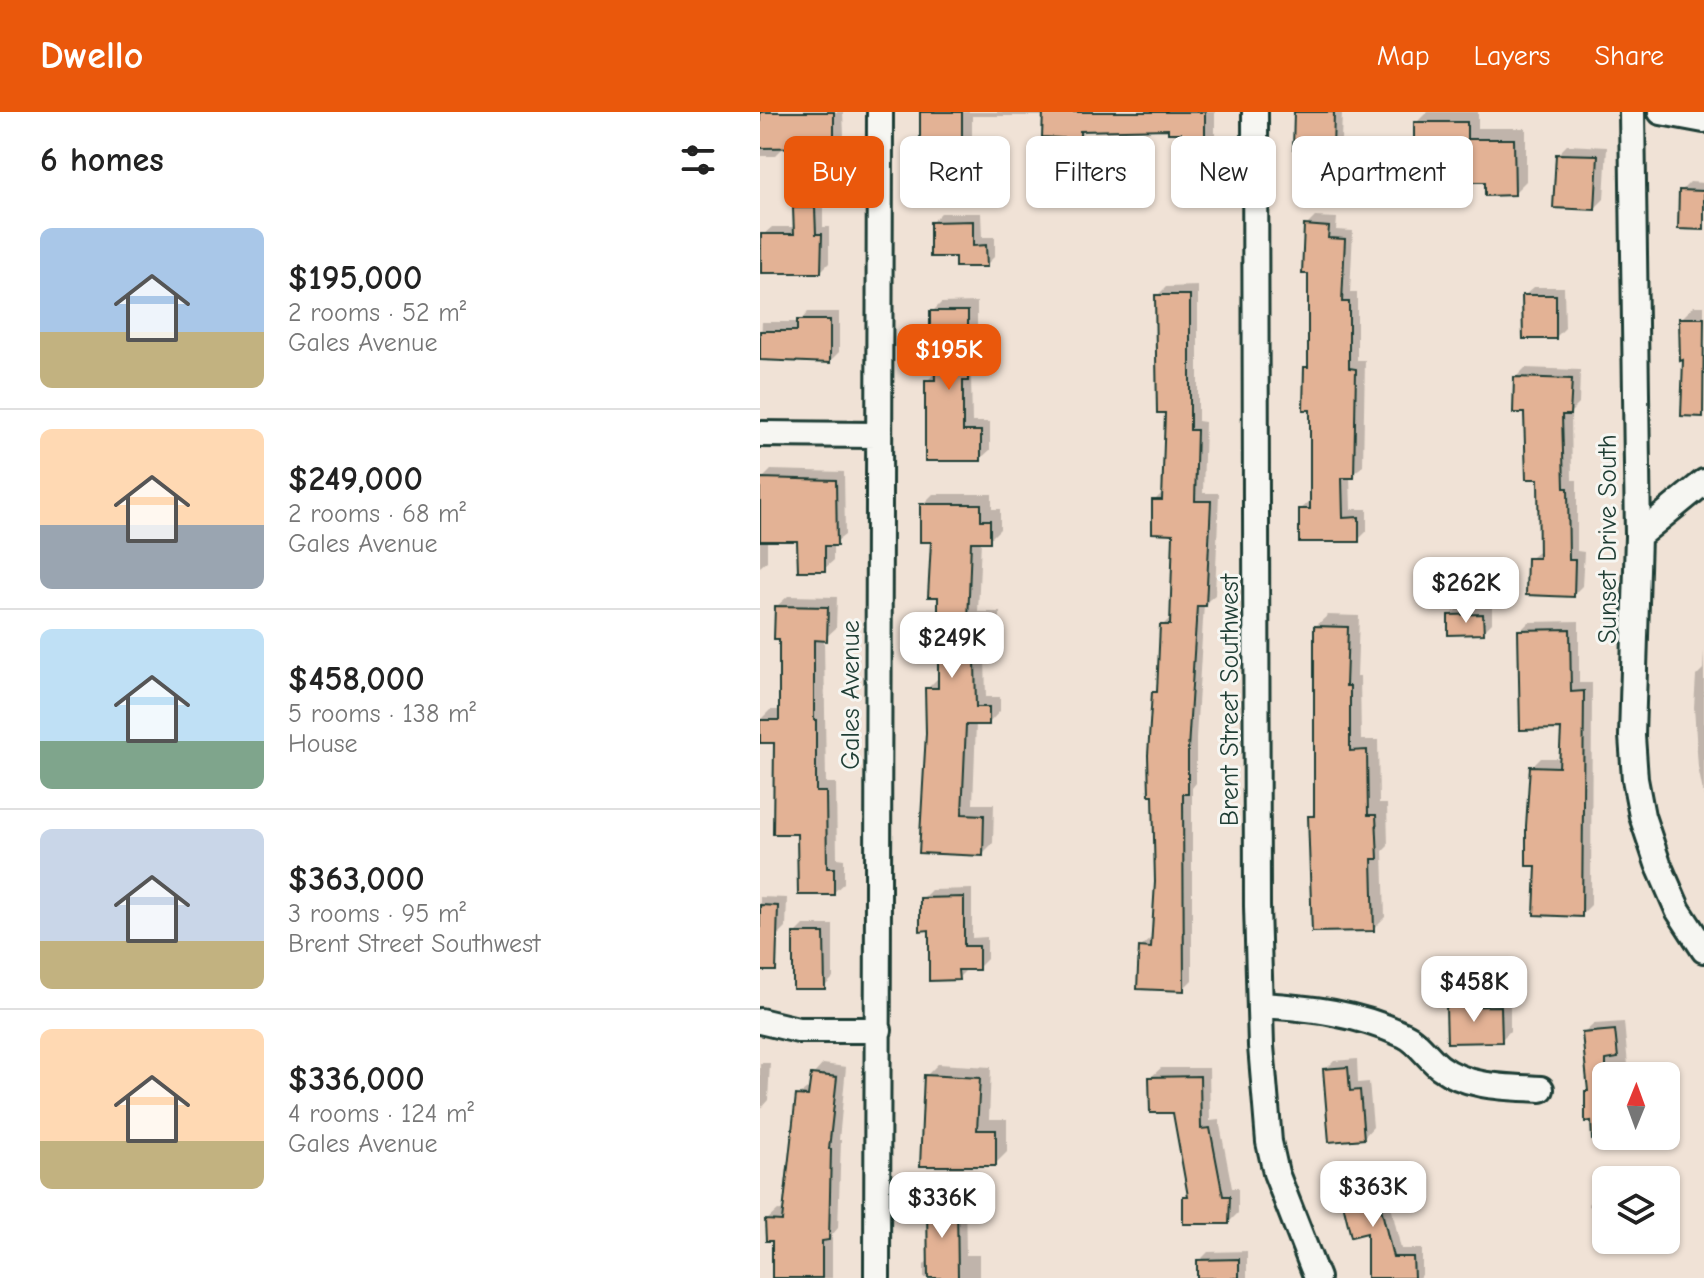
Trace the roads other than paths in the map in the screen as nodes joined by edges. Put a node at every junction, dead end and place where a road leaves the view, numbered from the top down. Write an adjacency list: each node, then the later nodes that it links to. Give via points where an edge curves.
1 (880, 112): 7 (street, Gales Avenue)
2 (1255, 112): 11 (street, Brent Street Southwest)
3 (1632, 112): 9 (street, Sunset Drive South)
4 (1661, 112): 5 (street)
5 (1704, 120)
6 (760, 434): 7 (street)
7 (877, 435): 13 (street, Gales Avenue)
8 (1704, 482): 9 (street)
9 (1638, 536): 10 (street, Sunset Drive South, via 1635,779 1658,864 1678,910)
10 (1704, 950)
11 (1260, 1005): 14 (street, via 1359,1018 1407,1036 1462,1080); 16 (street, Brent Street Southwest, via 1269,1142)
12 (760, 1021): 13 (street, via 798,1030)
13 (879, 1030): 15 (street, Gales Avenue)
14 (1541, 1089)
15 (877, 1278)
16 (1317, 1278)

